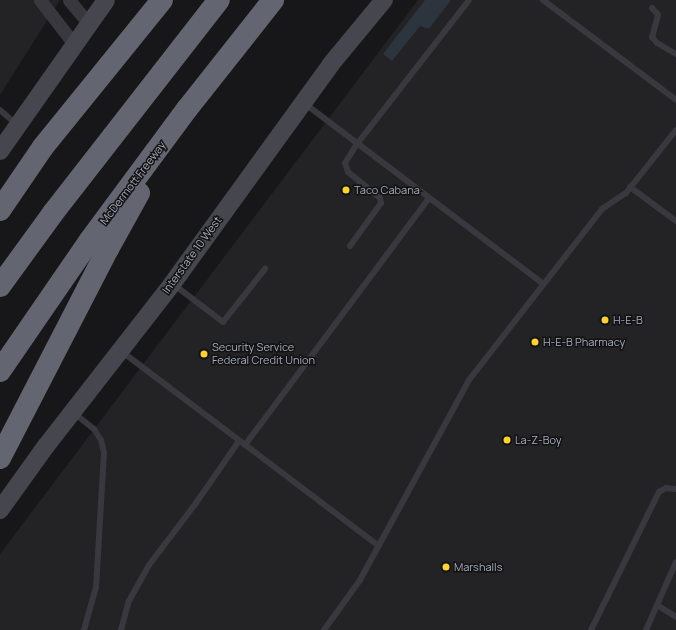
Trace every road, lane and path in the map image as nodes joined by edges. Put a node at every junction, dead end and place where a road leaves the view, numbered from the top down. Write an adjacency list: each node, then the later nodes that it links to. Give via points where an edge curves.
1 (40, 0): 12 (street)
2 (70, 0): 11 (street)
3 (106, 0): 11 (main road)
4 (162, 0): 24 (highway, via 43,147)
5 (219, 0): 30 (highway, via 53,213)
6 (272, 0): 17 (highway, McDermott Freeway)
7 (384, 0): 15 (main road, Interstate 10 West, via 331,64)
8 (469, 0): 20 (lane)
9 (543, 0): 14 (lane)
10 (652, 8): 13 (lane, via 658,15 652,37 657,43)
11 (89, 24): 12 (main road)
12 (74, 44): 18 (main road)
13 (676, 54)
14 (676, 100)
15 (303, 103): 20 (lane); 28 (main road, Interstate 10 West)
16 (0, 110): 18 (lane)
17 (187, 110): 32 (highway, McDermott Freeway, via 90,240); 35 (highway, via 108,249)
18 (18, 126): 21 (main road)
19 (676, 130): 22 (lane)
20 (357, 144): 23 (lane); 26 (lane, via 345,163 348,172 380,198 381,203)
21 (0, 150)
22 (630, 187): 25 (lane); 29 (lane, via 626,193 602,209)
23 (429, 198): 29 (lane); 34 (lane)
24 (0, 210)
25 (676, 221)
26 (350, 246)
27 (264, 269): 28 (lane, via 223,322)
28 (172, 284): 31 (main road, Interstate 10 West)
29 (544, 284): 38 (lane, via 469,380)
30 (0, 286)
31 (120, 350): 33 (main road, Interstate 10 West); 34 (lane)
32 (0, 371)
33 (72, 412): 37 (main road, Interstate 10 West); 43 (lane, via 94,429 101,440 104,453 96,587)
34 (242, 443): 38 (lane); 44 (lane, via 148,565 129,601)
35 (0, 458)
36 (676, 489): 46 (lane, via 666,488 660,492)
37 (0, 510)
38 (379, 546): 45 (lane, via 360,580)
39 (676, 562): 40 (lane)
40 (674, 572): 41 (lane)
41 (657, 605): 42 (lane); 47 (lane)
42 (676, 617)
43 (84, 630)
44 (122, 630)
45 (324, 630)
46 (591, 630)
47 (646, 630)

